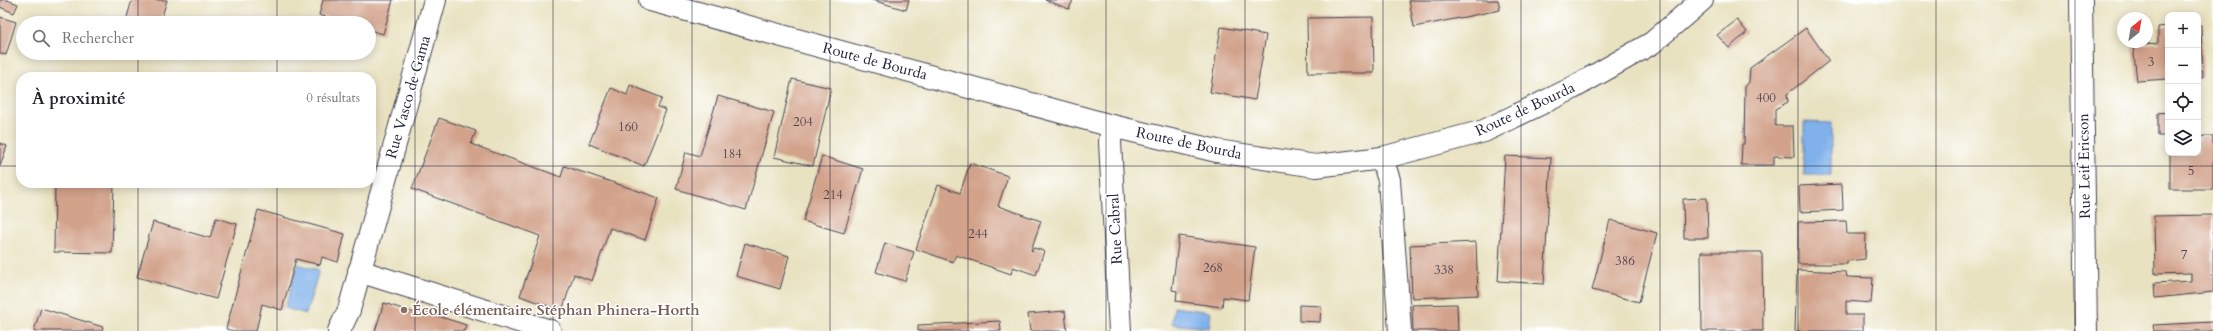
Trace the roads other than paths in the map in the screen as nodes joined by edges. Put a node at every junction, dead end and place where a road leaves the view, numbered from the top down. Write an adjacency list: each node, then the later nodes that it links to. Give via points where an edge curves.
1 (435, 0): 7 (street, Rue Vasco de Gama)
2 (1702, 0): 6 (street, Route de Bourda, via 1652,42 1571,90 1484,131)
3 (2081, 0): 12 (street, Rue Leif Ericson)
4 (658, 1): 5 (street, Route de Bourda)
5 (1112, 126): 6 (street, Route de Bourda, via 1217,151 1316,166); 10 (street, Rue Cabral, via 1110,142)
6 (1382, 158): 11 (street, via 1389,180)
7 (359, 272): 8 (street, Rue Vasco de Gama, via 349,310); 9 (street)
8 (339, 331)
9 (550, 331)
10 (1120, 331)
11 (1400, 331)
12 (2086, 331)

